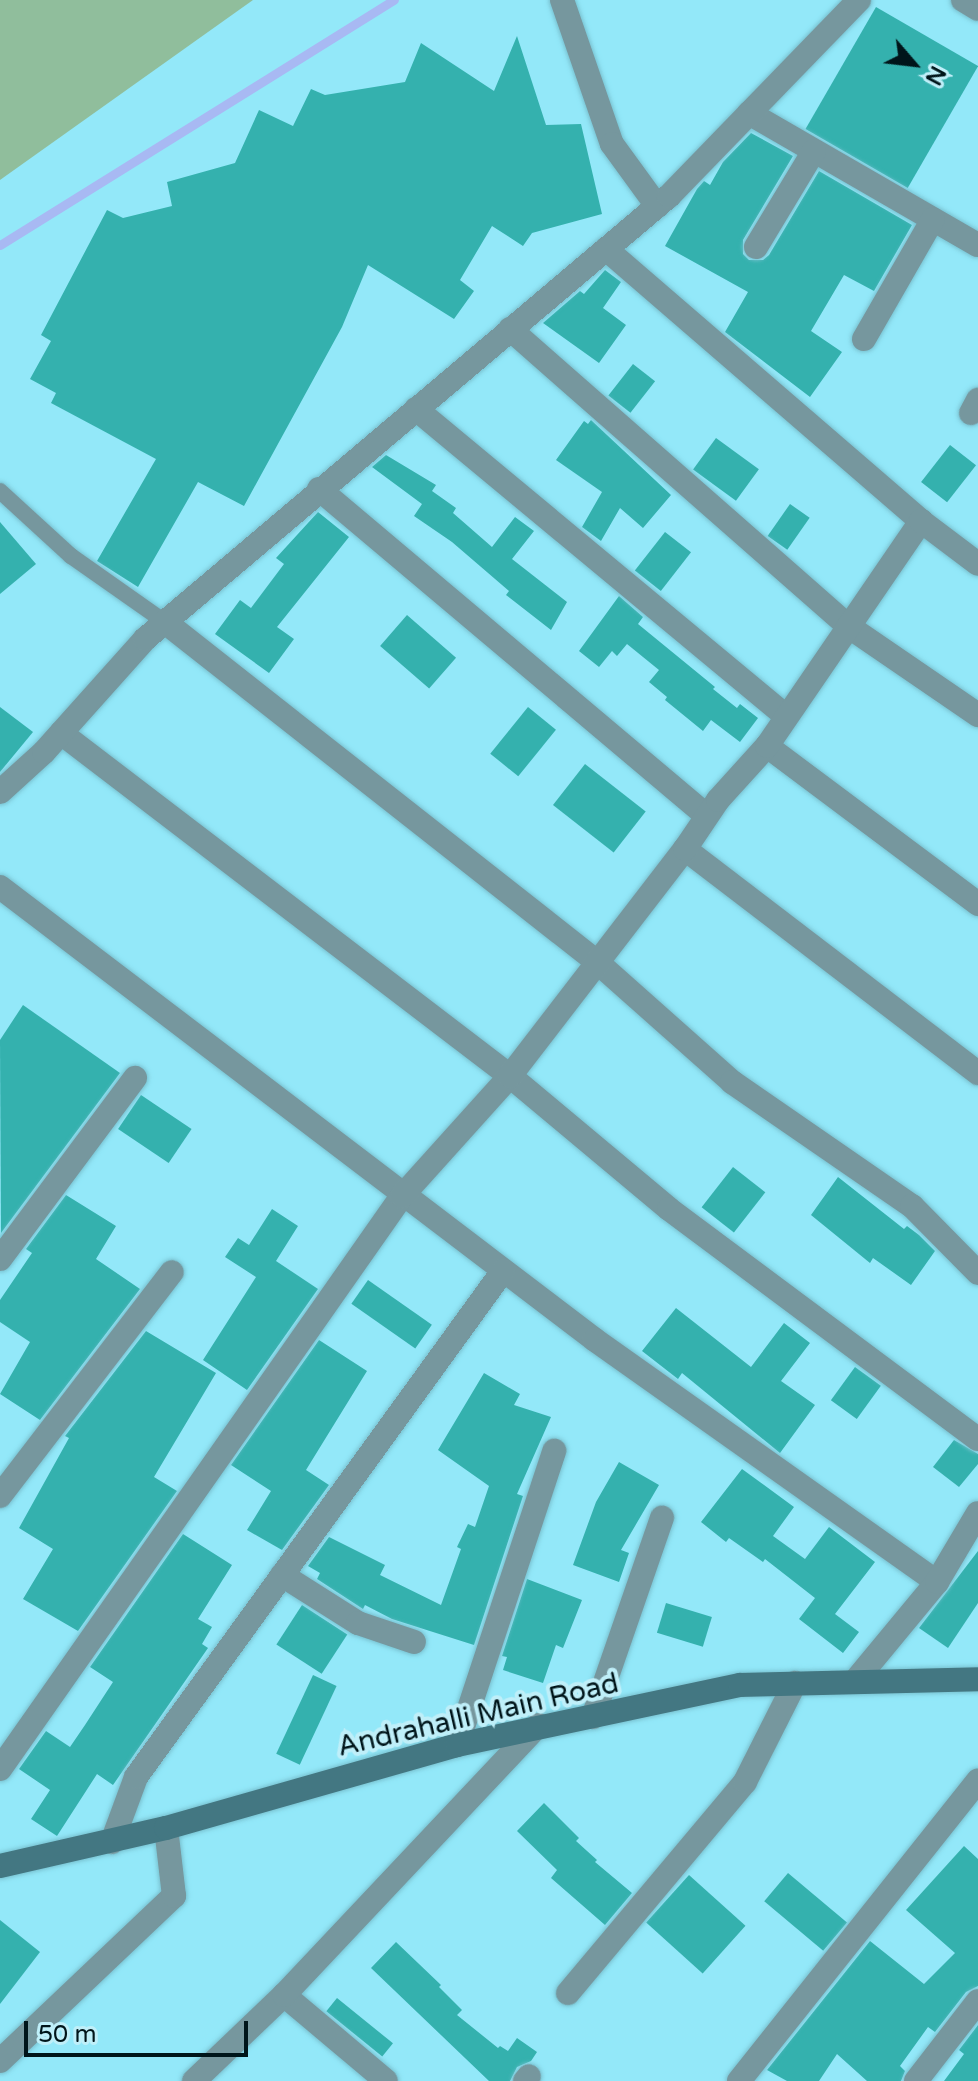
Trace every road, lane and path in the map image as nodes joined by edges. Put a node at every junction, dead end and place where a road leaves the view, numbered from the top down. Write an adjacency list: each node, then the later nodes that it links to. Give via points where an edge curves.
1 (562, 0): 7 (street, via 612,144)
2 (859, 0): 5 (street)
3 (963, 0): 4 (street)
4 (978, 9)
5 (749, 113): 6 (street); 7 (street)
6 (814, 151): 8 (street); 10 (street)
7 (657, 206): 11 (street)
8 (933, 219): 9 (street); 13 (street)
9 (978, 245)
10 (756, 247)
11 (606, 249): 12 (street); 17 (street)
12 (510, 329): 14 (street); 20 (street)
13 (864, 339)
14 (416, 409): 15 (street); 21 (street)
15 (319, 489): 19 (street); 26 (street)
16 (0, 491): 19 (lane, via 71,556)
17 (921, 521): 18 (street); 20 (street)
18 (978, 564)
19 (165, 622): 23 (street); 30 (street)
20 (848, 626): 21 (street); 22 (street)
21 (785, 715): 24 (street)
22 (978, 715)
23 (61, 733): 25 (street); 32 (street)
24 (767, 746): 26 (street); 29 (street)
25 (0, 792)
26 (707, 816): 27 (street)
27 (685, 849): 30 (street); 31 (street)
28 (0, 887): 34 (street)
29 (978, 904)
30 (597, 962): 32 (street); 38 (street, via 732,1082 912,1206)
31 (978, 1073)
32 (510, 1076): 34 (street); 39 (street, via 669,1209)
33 (135, 1078): 35 (street)
34 (402, 1196): 36 (street); 53 (street)
35 (0, 1259)
36 (503, 1271): 44 (street); 45 (street)
37 (172, 1272): 41 (street)
38 (978, 1273)
39 (978, 1439)
40 (554, 1451): 52 (street)
41 (0, 1496)
42 (978, 1513): 45 (street)
43 (662, 1518): 50 (street)
44 (282, 1575): 46 (street, via 358,1623); 56 (street, via 136,1777)
45 (937, 1582): 48 (street)
46 (414, 1642)
47 (978, 1679): 48 (main road, Andrahalli Main Road)
48 (856, 1680): 49 (main road, Andrahalli Main Road)
49 (795, 1683): 50 (main road, Andrahalli Main Road, via 740,1685); 58 (street, via 745,1782)
50 (593, 1717): 51 (main road, Andrahalli Main Road)
51 (538, 1725): 52 (main road, Andrahalli Main Road); 59 (street)
52 (457, 1745): 55 (main road, Andrahalli Main Road)
53 (0, 1769)
54 (978, 1781): 64 (street)
55 (166, 1828): 56 (main road, Andrahalli Main Road); 61 (street, via 174,1896)
56 (112, 1842): 57 (main road, Andrahalli Main Road)
57 (5, 1870)
58 (568, 1993)
59 (284, 1995): 62 (street); 63 (street)
60 (978, 2001): 65 (street)
61 (0, 2061)
62 (194, 2081)
63 (386, 2081)
64 (739, 2081)
65 (916, 2081)

